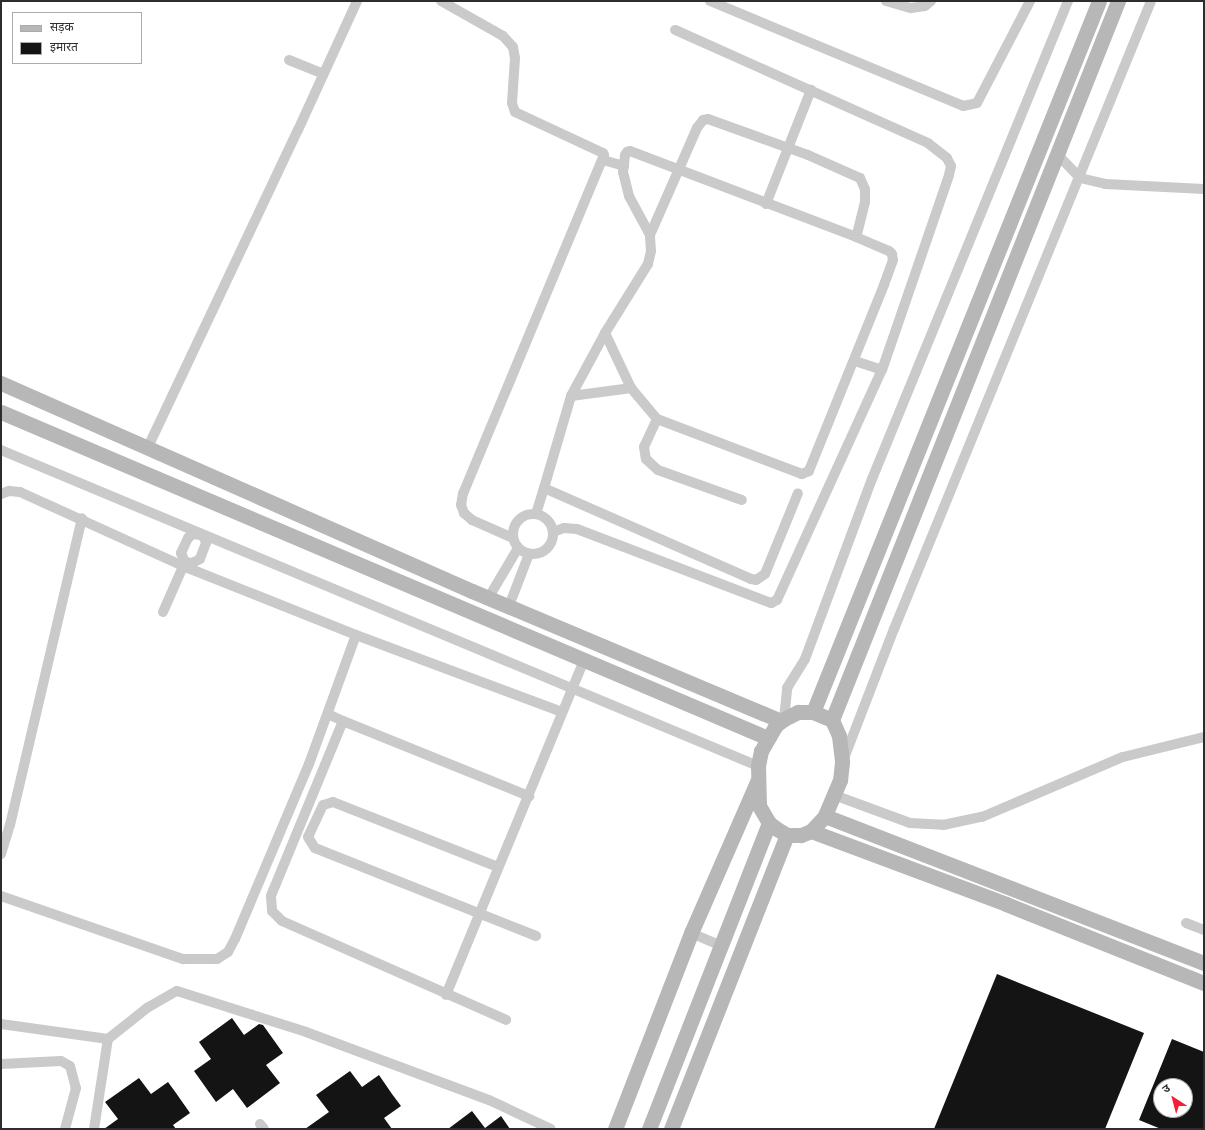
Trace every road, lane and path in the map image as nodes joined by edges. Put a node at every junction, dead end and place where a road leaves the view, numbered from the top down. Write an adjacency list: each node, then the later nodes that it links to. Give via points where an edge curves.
1 (357, 1): 13 (street)
2 (441, 1): 17 (street, via 503,36 510,43 515,58 512,103 515,112 603,153)
3 (710, 1): 6 (street, via 963,106 977,103)
4 (886, 1): 5 (street, via 911,8 925,6)
5 (931, 1)
6 (1030, 1)
7 (1068, 1): 58 (street, via 872,479 805,659 787,688)
8 (1098, 1): 56 (street)
9 (1118, 1): 16 (street)
10 (1151, 1): 20 (street)
11 (675, 30): 14 (street)
12 (289, 60): 13 (street)
13 (323, 74): 33 (street)
14 (811, 90): 15 (street); 27 (street, via 928,143 947,158 951,166)
15 (788, 147): 19 (street, via 708,119 703,120 697,128); 22 (street); 24 (street, via 860,178 865,189 865,202)
16 (1057, 154): 20 (street); 59 (street)
17 (603, 160): 18 (street); 45 (street, via 463,493 461,505 464,513 472,520)
18 (624, 166): 19 (street, via 626,153 630,151); 23 (street, via 629,196)
19 (680, 170): 22 (street); 23 (street)
20 (1080, 178): 21 (street, via 1105,184); 63 (street, via 900,614)
21 (1204, 189)
22 (766, 204): 24 (street)
23 (650, 235): 25 (street, via 651,251 648,264)
24 (856, 237): 26 (street, via 890,251 894,260)
25 (605, 333): 29 (street); 30 (street)
26 (855, 361): 27 (street); 32 (street, via 811,469 806,474)
27 (882, 370): 43 (street, via 780,598 774,602 577,529 564,528)
28 (1, 383): 33 (street)
29 (631, 388): 30 (street); 32 (street)
30 (571, 396): 35 (street)
31 (1, 412): 42 (street)
32 (656, 419): 39 (street, via 644,447 646,459 650,463 658,470)
33 (148, 447): 38 (street)
34 (1, 450): 44 (street)
35 (544, 488): 36 (street, via 756,580 765,574); 40 (street)
36 (798, 493)
37 (1, 494): 41 (street, via 9,491 20,492)
38 (267, 500): 42 (street); 49 (street)
39 (742, 500)
40 (536, 514): 43 (street, via 547,520); 45 (street, via 529,514 518,520)
41 (82, 518): 48 (street); 72 (street)
42 (256, 520): 53 (street)
43 (553, 532): 47 (street, via 546,549)
44 (202, 534): 48 (street, via 193,534 188,538 181,553); 48 (street, via 206,544 200,559); 54 (street)
45 (513, 538): 46 (street)
46 (518, 548): 47 (street); 49 (street)
47 (529, 554): 50 (street)
48 (184, 564): 51 (street); 52 (street)
49 (489, 598): 50 (street)
50 (509, 606): 58 (street)
51 (163, 612)
52 (356, 635): 55 (street); 57 (street)
53 (584, 660): 54 (street); 62 (street)
54 (572, 687): 55 (street); 64 (street)
55 (562, 712): 67 (street)
56 (813, 712): 58 (street, via 798,712); 59 (street)
57 (328, 714): 60 (street); 74 (street, via 235,939 228,952 217,959 183,959)
58 (782, 720): 62 (street)
59 (832, 720): 63 (street, via 839,736)
60 (343, 721): 67 (street); 83 (street, via 271,896 272,911 282,921)
61 (1204, 737): 66 (street, via 1123,757 982,817 942,825 910,823)
62 (768, 738): 64 (street, via 761,751)
63 (842, 762): 66 (street, via 840,780)
64 (758, 766): 65 (street)
65 (757, 782): 69 (street, via 759,806); 78 (street)
66 (834, 795): 68 (street)
67 (529, 796): 73 (street)
68 (825, 816): 70 (street); 81 (street)
69 (769, 823): 71 (street); 80 (street)
70 (811, 830): 71 (street, via 801,835); 82 (street)
71 (787, 835): 93 (street)
72 (1, 854)
73 (498, 867): 75 (street); 75 (street, via 333,802 323,805 308,837 315,848)
74 (1, 896)
75 (478, 914): 79 (street); 83 (street)
76 (1186, 923): 77 (street)
77 (1204, 930)
78 (691, 933): 80 (street); 91 (street)
79 (536, 936)
80 (721, 946): 92 (street)
81 (1204, 963)
82 (1204, 983)
83 (446, 995): 84 (street)
84 (506, 1020)
85 (1, 1024): 86 (street)
86 (108, 1039): 89 (street); 90 (street, via 147,1008 177,991 306,1032 489,1100)
87 (1, 1064): 88 (street, via 61,1061 70,1066 76,1088)
88 (66, 1129)
89 (94, 1129)
90 (551, 1129)
91 (615, 1129)
92 (649, 1129)
93 (671, 1129)

